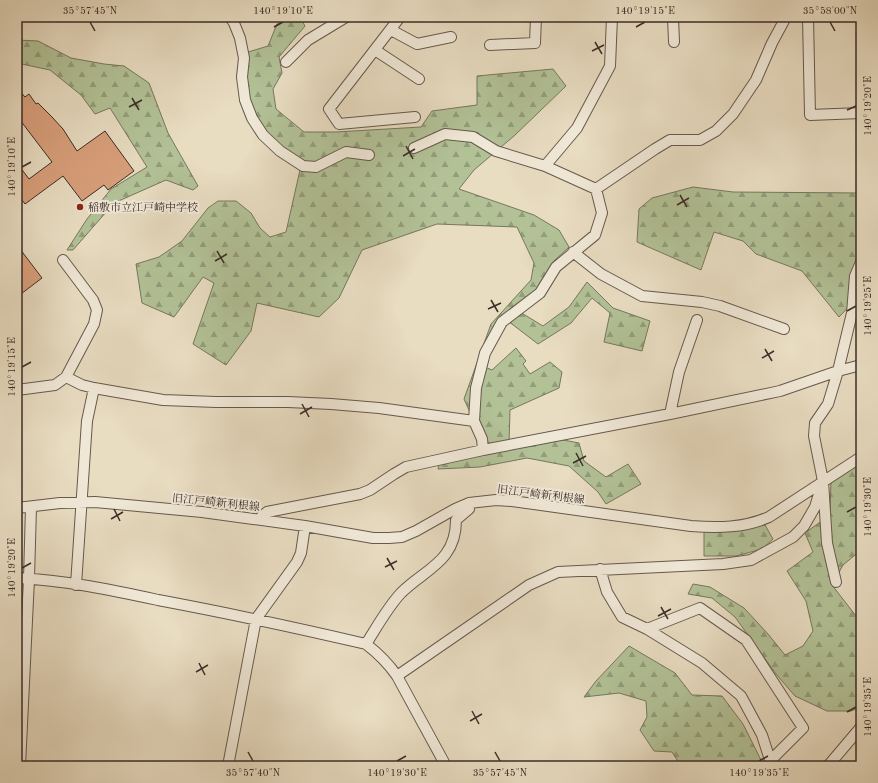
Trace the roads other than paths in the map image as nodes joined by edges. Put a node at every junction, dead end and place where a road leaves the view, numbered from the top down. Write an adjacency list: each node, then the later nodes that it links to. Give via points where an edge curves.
1 (230, 17): 19 (street, via 240,38 244,58 242,77 245,100 252,118 263,135 280,151 303,166 316,167 346,152)
2 (346, 17): 14 (street, via 308,40)
3 (400, 17): 9 (street)
4 (536, 17): 12 (street, via 535,43)
5 (612, 17): 20 (street, via 610,66 577,128)
6 (673, 17): 11 (street)
7 (786, 17): 21 (street, via 756,80 733,114 716,131 700,140 670,140)
8 (808, 17): 16 (street, via 810,115)
9 (391, 30): 10 (street, via 417,44); 13 (street)
10 (451, 37)
11 (674, 42)
12 (490, 45)
13 (375, 50): 15 (street); 17 (street, via 329,109 339,124)
14 (286, 62)
15 (419, 79)
16 (861, 114)
17 (415, 116)
18 (414, 148): 20 (street, via 445,134 473,138 496,151)
19 (368, 155)
20 (545, 166): 21 (street)
21 (596, 189): 22 (street, via 602,212 595,235)
22 (573, 252): 26 (street, via 601,274 642,296 720,306); 33 (street, via 556,267 540,293 502,322 483,360 476,388)
23 (63, 260): 29 (street, via 93,300 97,310 94,324)
24 (861, 262): 28 (street, via 855,276 852,313)
25 (697, 320): 32 (street, via 679,372)
26 (784, 329)
27 (861, 364): 28 (street)
28 (838, 371): 32 (street, via 780,390); 36 (street, via 828,404 815,423 814,436)
29 (66, 377): 30 (street); 31 (street, via 55,385)
30 (94, 388): 33 (street, via 163,400 331,404); 37 (street, via 87,421)
31 (17, 390)
32 (670, 414): 34 (street)
33 (474, 421): 34 (street, via 482,439)
34 (483, 450): 41 (street, via 406,467 360,494 267,512)
35 (861, 457): 36 (street, 旧江戸崎新利根線)
36 (823, 481): 38 (street, 旧江戸崎新利根線, via 769,517 732,527 691,526 512,501); 43 (street, via 815,507 804,526 793,537 751,560 708,565); 46 (street, via 827,543)
37 (82, 502): 39 (street, 旧江戸崎新利根線); 41 (street, 旧江戸崎新利根線); 47 (street)
38 (469, 503): 42 (street, 旧江戸崎新利根線, via 402,537 372,538); 50 (street, via 469,509 456,520 456,530 447,553 401,593)
39 (31, 507): 40 (street, 旧江戸崎新利根線); 45 (street)
40 (17, 508)
41 (259, 519): 42 (street, 旧江戸崎新利根線)
42 (305, 526): 48 (street, via 297,562)
43 (600, 569): 49 (street, via 607,592 622,617); 51 (street, via 558,572 529,585)
44 (17, 578): 45 (street)
45 (30, 579): 47 (street); 54 (street)
46 (836, 582)
47 (76, 585): 48 (street)
48 (256, 619): 50 (street); 55 (street)
49 (647, 629): 53 (street, via 702,663 741,696 762,736); 53 (street, via 700,608 746,640 803,728)
50 (366, 644): 51 (street, via 379,653)
51 (397, 676): 56 (street)
52 (861, 727): 57 (street)
53 (771, 763)
54 (20, 766)
55 (228, 766)
56 (446, 766)
57 (828, 766)

